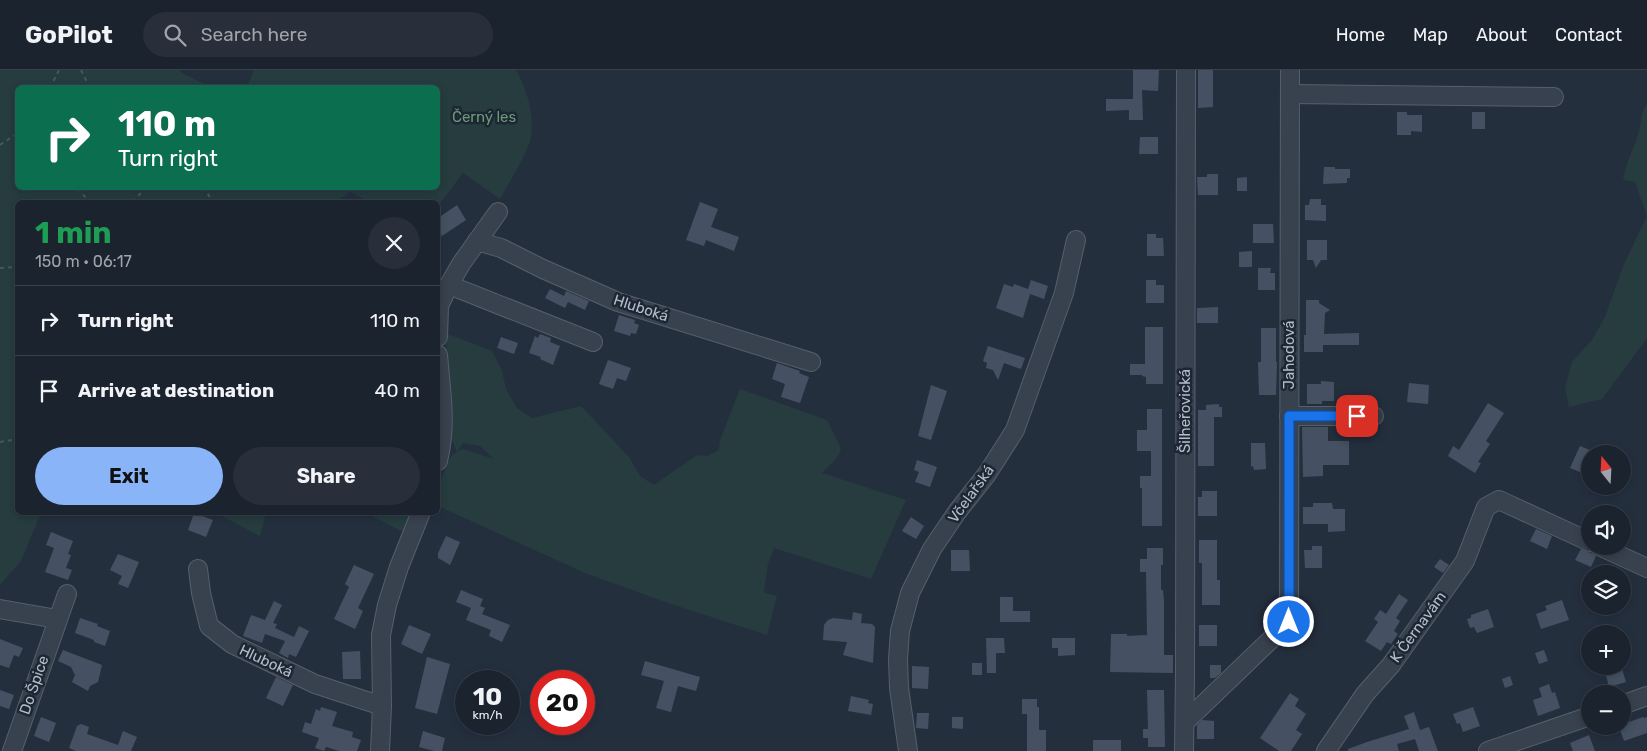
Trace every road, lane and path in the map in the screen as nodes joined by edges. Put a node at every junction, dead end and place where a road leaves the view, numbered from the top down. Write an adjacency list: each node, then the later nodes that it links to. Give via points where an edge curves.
1 (59, 70): 5 (path)
2 (81, 70): 6 (path)
3 (1186, 70): 42 (street, Šilheřovická)
4 (1290, 70): 7 (street, Jahodová)
5 (52, 85)
6 (88, 85)
7 (1290, 94): 8 (street); 25 (street, Jahodová)
8 (1554, 96)
9 (15, 135): 10 (path)
10 (0, 145)
11 (80, 190): 13 (path)
12 (144, 190): 14 (path)
13 (87, 200)
14 (135, 200)
15 (498, 212): 17 (street)
16 (1076, 240): 45 (street, Včelařská, via 1064,292 1015,430 932,549 910,593 900,631 898,659)
17 (476, 241): 20 (street); 23 (street, Hluboká, via 501,248 618,302)
18 (15, 267): 19 (path)
19 (0, 268)
20 (449, 284): 21 (street); 22 (street)
21 (440, 304)
22 (593, 342)
23 (811, 362)
24 (440, 375): 29 (street, via 444,414)
25 (1289, 416): 26 (street); 42 (street, Jahodová, via 1289,622)
26 (1374, 416)
27 (15, 439): 28 (path)
28 (0, 442)
29 (440, 450)
30 (420, 515): 40 (street, via 399,567 381,635)
31 (1581, 538): 47 (street, K Černavám, via 1499,500 1486,507 1465,561)
32 (1619, 555): 33 (street)
33 (1647, 568)
34 (198, 569): 40 (street, Hluboká, via 209,626 232,644 315,684)
35 (67, 594): 37 (street, Do Špice)
36 (0, 609): 37 (street)
37 (57, 620): 43 (street, Do Špice)
38 (1647, 696): 39 (street)
39 (1631, 702)
40 (382, 706): 44 (street)
41 (1581, 719): 48 (street)
42 (1185, 722): 46 (street, Šilheřovická)
43 (12, 751)
44 (380, 751)
45 (908, 751)
46 (1184, 751)
47 (1326, 751)
48 (1488, 751)

